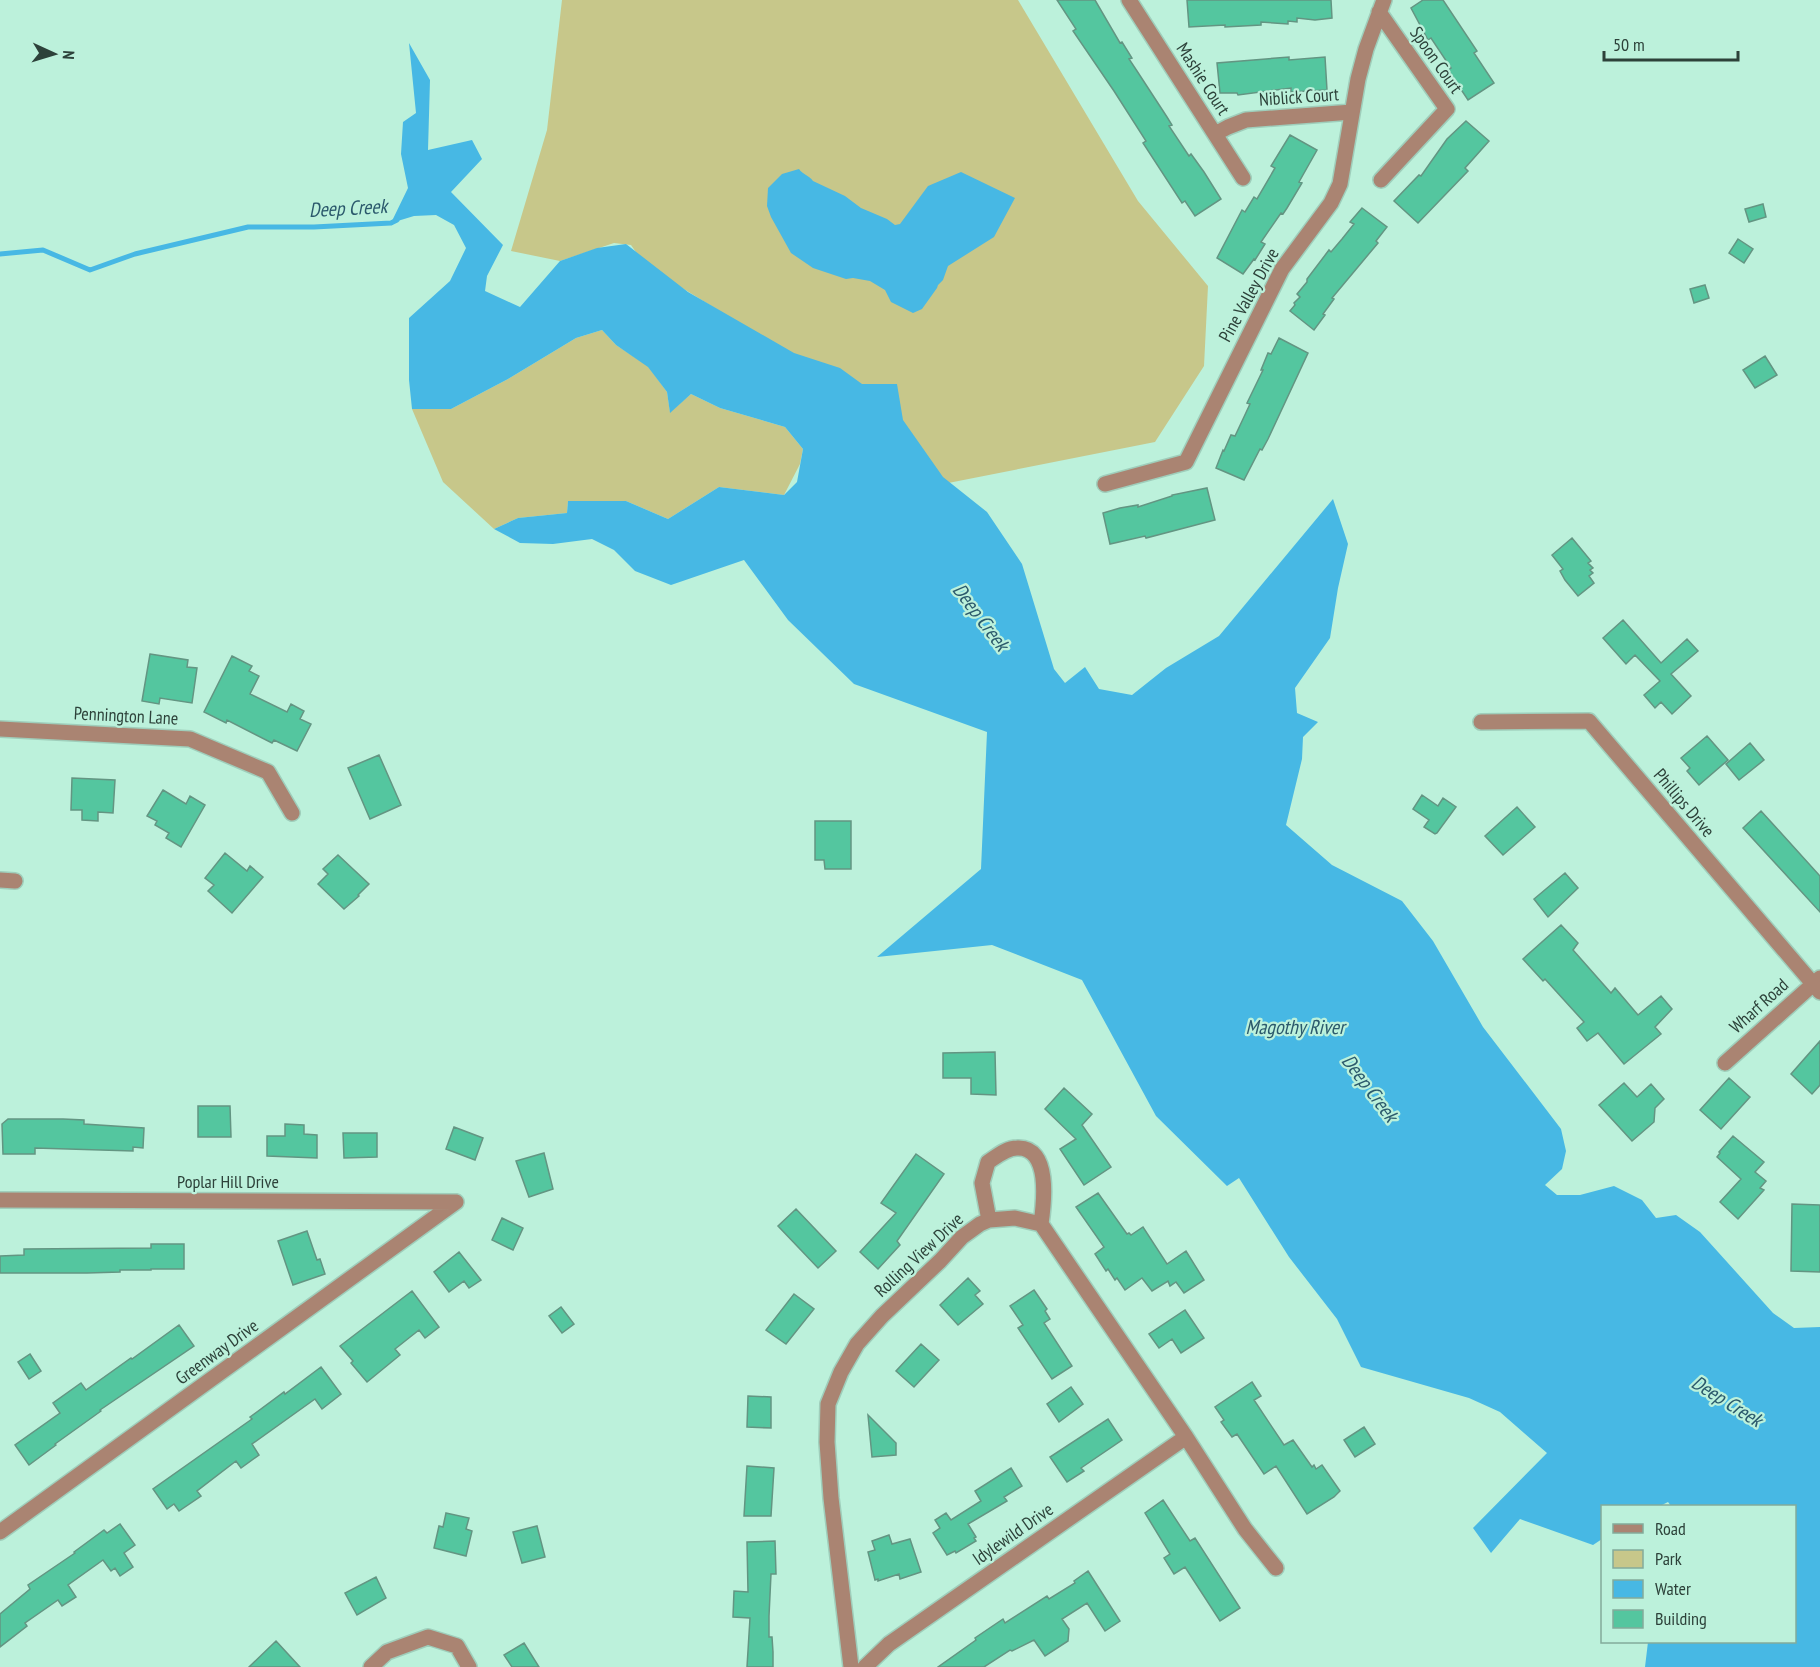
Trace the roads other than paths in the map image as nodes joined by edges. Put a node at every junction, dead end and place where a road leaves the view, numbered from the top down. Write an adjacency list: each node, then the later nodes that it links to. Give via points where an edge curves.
1 (1129, 0): 4 (street, Mashie Court)
2 (1381, 6): 3 (street, Pine Valley Drive, via 1366,49); 6 (street, Spoon Court, via 1447,109)
3 (1352, 112): 4 (street, Niblick Court, via 1246,120); 7 (street, Pine Valley Drive, via 1347,154 1331,203 1282,269 1186,462)
4 (1215, 134): 5 (street, Mashie Court)
5 (1244, 178)
6 (1381, 180)
7 (1105, 484)
8 (1481, 722): 11 (street, Phillips Drive, via 1589,721)
9 (0, 729): 10 (street, Pennington Lane, via 190,739 268,772)
10 (292, 813)
11 (1817, 985): 12 (street, Wharf Road)
12 (1725, 1063)
13 (0, 1200): 14 (street, Poplar Hill Drive)
14 (456, 1202): 18 (street, Greenway Drive)
15 (988, 1220): 16 (street, Rolling View Drive, via 1015,1218); 16 (street, via 982,1183 988,1162 1017,1148 1036,1156 1041,1167 1045,1192); 22 (street, Rolling View Drive, via 962,1237 857,1344 828,1404 831,1498)
16 (1041, 1224): 17 (street)
17 (1186, 1437): 19 (street); 23 (street, Idylewild Drive, via 889,1644)
18 (0, 1532)
19 (1276, 1568)
20 (371, 1667): 21 (street, via 387,1652 428,1637 457,1646)
21 (469, 1667)
22 (851, 1667)
23 (865, 1667)

